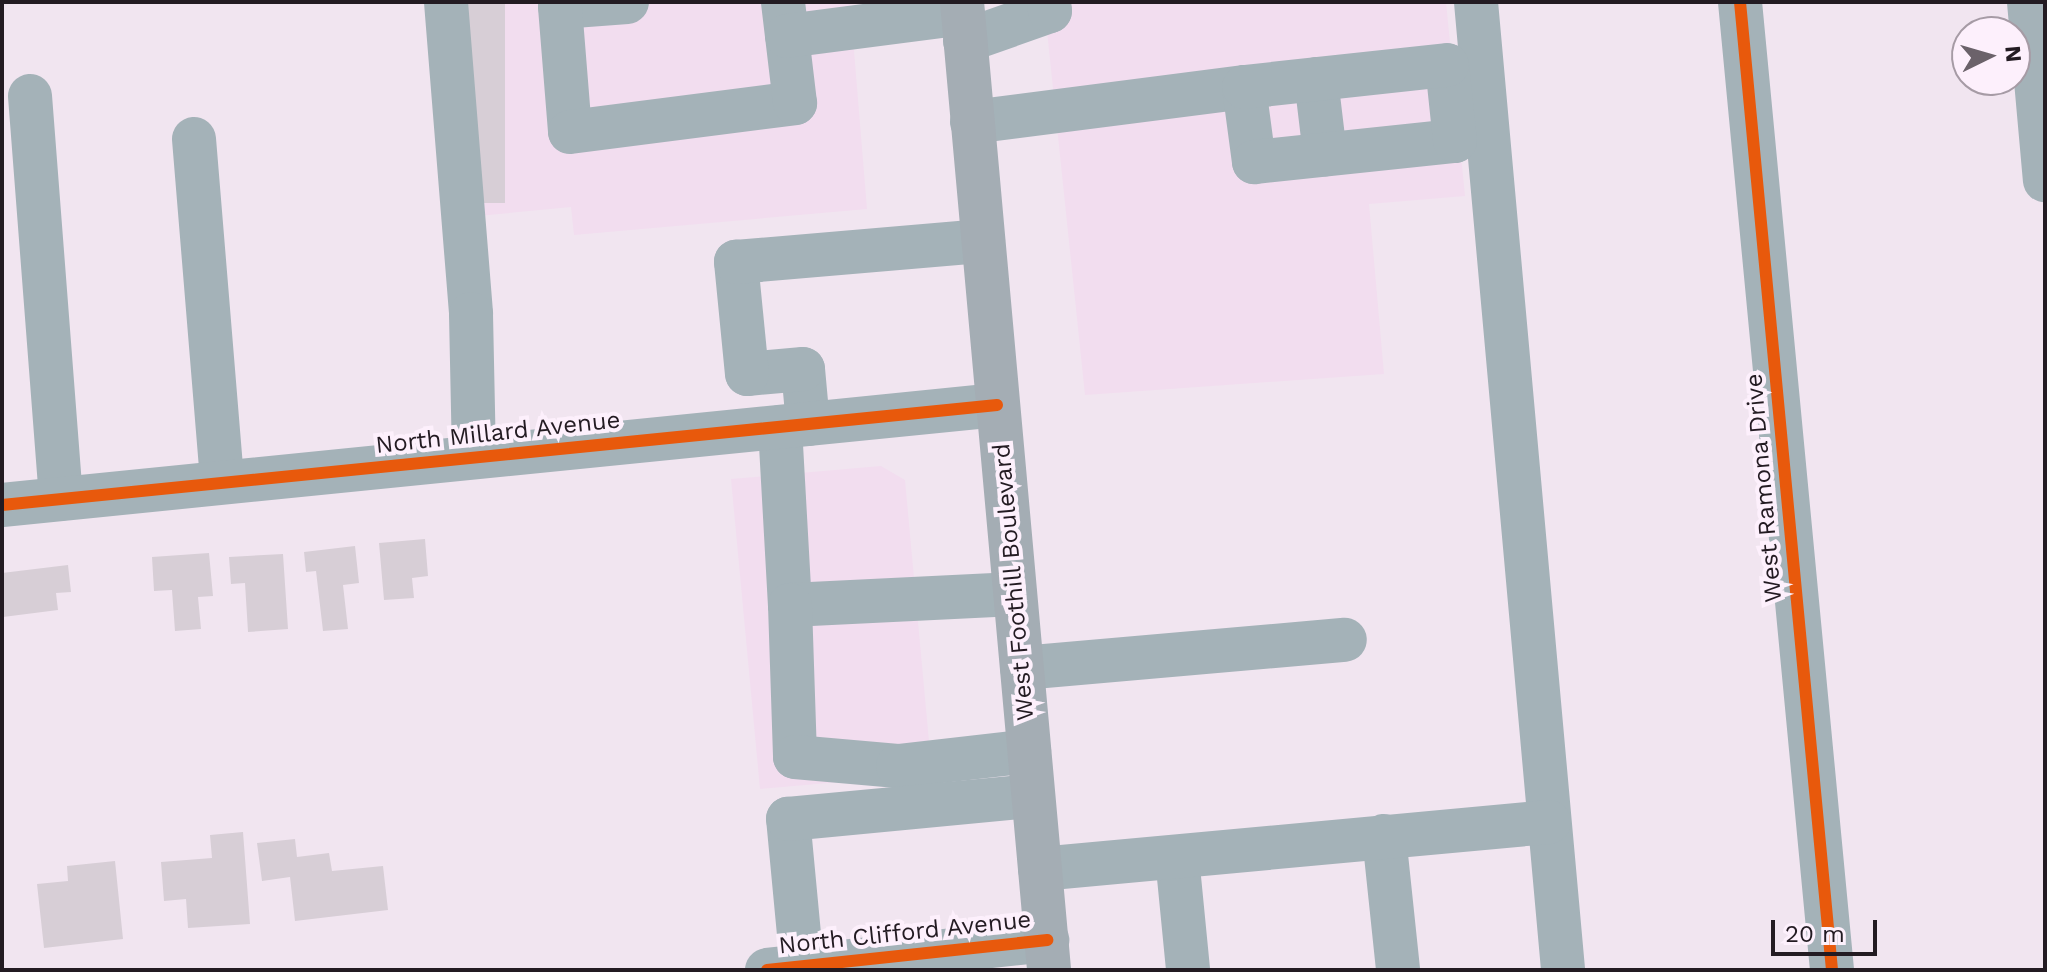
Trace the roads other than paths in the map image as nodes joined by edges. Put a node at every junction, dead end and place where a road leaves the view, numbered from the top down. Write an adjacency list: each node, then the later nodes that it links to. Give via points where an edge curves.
1 (446, 2): 19 (street, via 471,314)
2 (627, 2): 7 (street, via 560,7 570,132 795,103)
3 (1049, 2): 8 (street, via 1050,11)
4 (1476, 2): 31 (street)
5 (1740, 2): 40 (street, West Ramona Drive)
6 (2029, 2): 15 (street)
7 (785, 19): 8 (street)
8 (963, 19): 12 (main road, West Foothill Boulevard)
9 (1316, 79): 10 (street); 14 (street); 14 (street, via 1447,65 1455,141)
10 (1244, 87): 12 (street); 14 (street, via 1254,162)
11 (30, 96): 21 (street)
12 (972, 122): 16 (main road, West Foothill Boulevard)
13 (194, 139): 20 (street)
14 (1325, 154)
15 (2045, 180)
16 (983, 241): 17 (main road, West Foothill Boulevard); 18 (street, via 736,262 747,374 803,369)
17 (997, 405): 18 (street, North Millard Avenue); 23 (main road, West Foothill Boulevard)
18 (794, 426): 19 (street, North Millard Avenue); 24 (street)
19 (474, 457): 20 (street, North Millard Avenue)
20 (222, 482): 21 (street, North Millard Avenue)
21 (61, 499): 22 (street, North Millard Avenue)
22 (2, 505)
23 (1015, 594): 24 (street); 26 (main road, West Foothill Boulevard)
24 (790, 605): 28 (street)
25 (1345, 640): 26 (street)
26 (1022, 668): 27 (main road, West Foothill Boulevard)
27 (1029, 751): 28 (street, via 898,766); 29 (main road, West Foothill Boulevard)
28 (795, 757): 30 (street)
29 (1033, 796): 30 (street); 34 (main road, West Foothill Boulevard)
30 (788, 819): 36 (street)
31 (1549, 822): 32 (street); 39 (street)
32 (1384, 836): 33 (street); 38 (street)
33 (1177, 857): 34 (street); 37 (street)
34 (1040, 869): 35 (main road, West Foothill Boulevard)
35 (1048, 955): 36 (street, North Clifford Avenue)
36 (785, 968)
37 (1188, 970)
38 (1398, 970)
39 (1563, 970)
40 (1832, 970)

